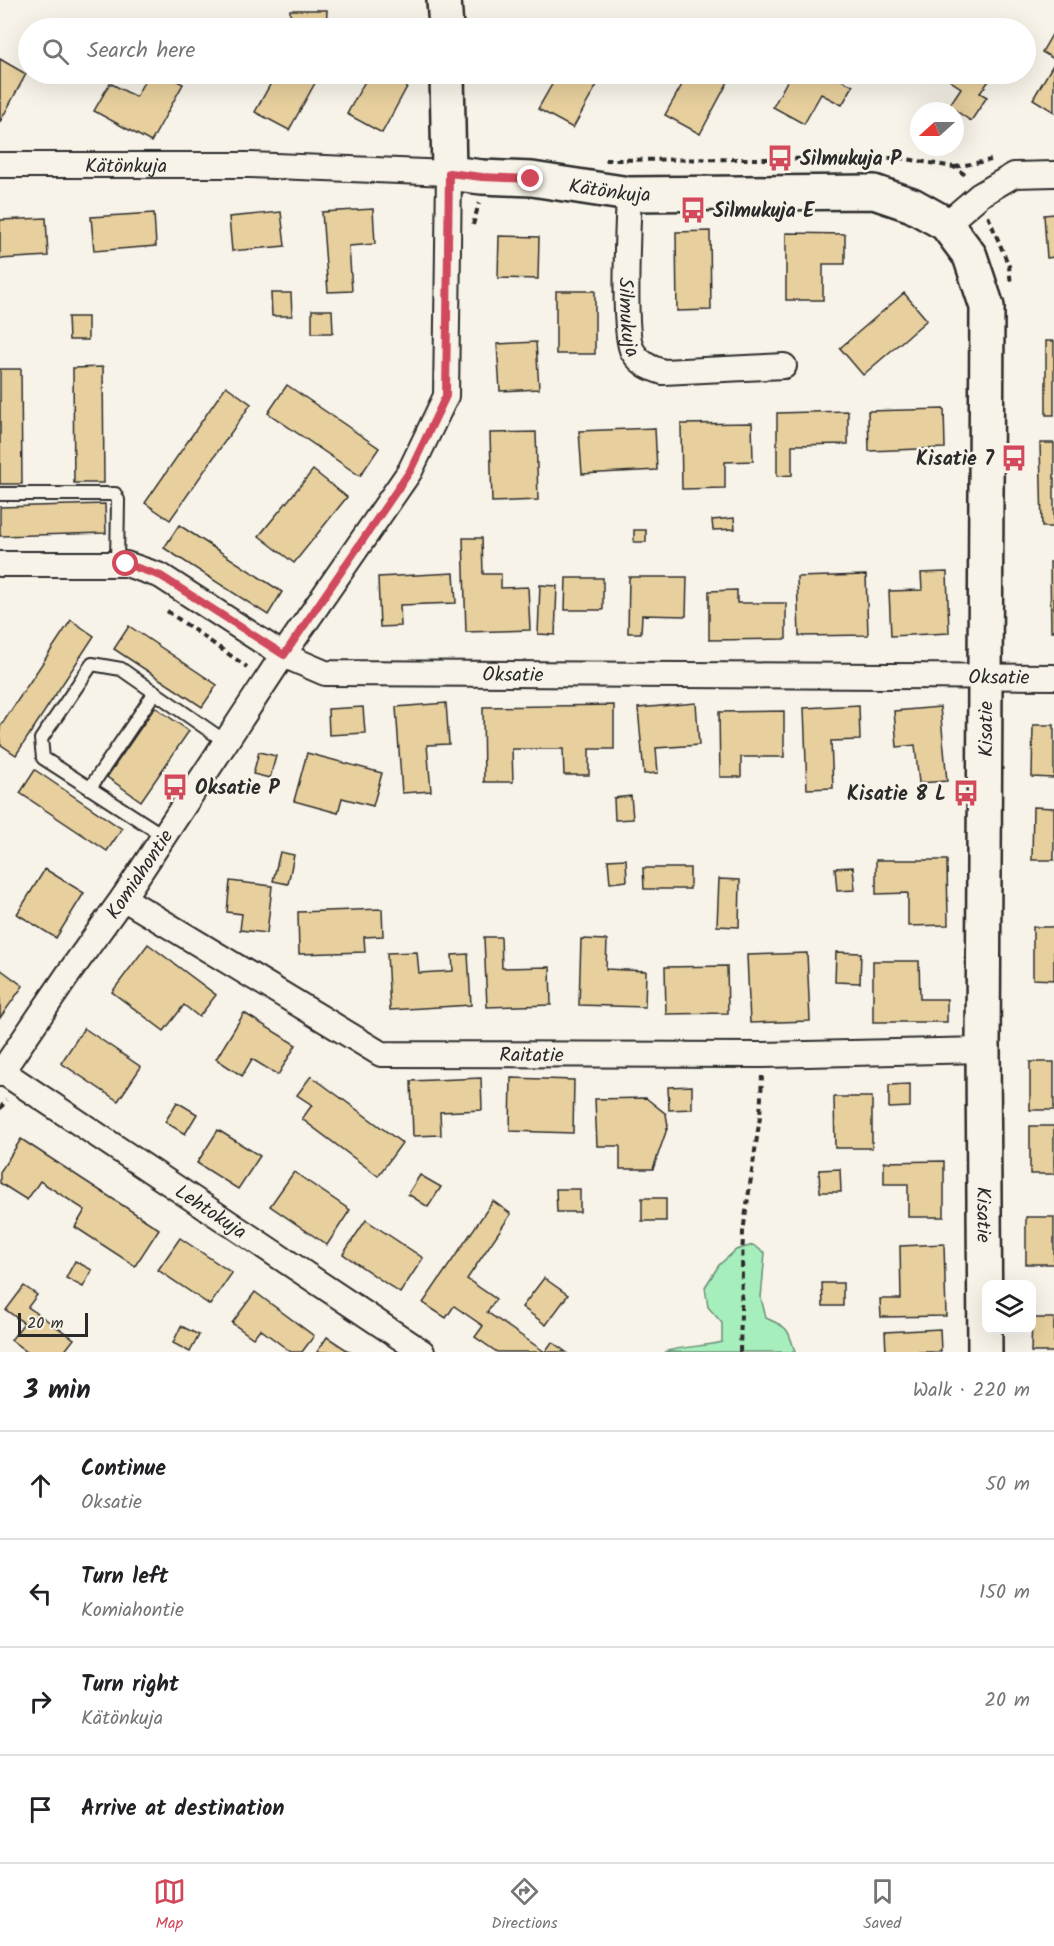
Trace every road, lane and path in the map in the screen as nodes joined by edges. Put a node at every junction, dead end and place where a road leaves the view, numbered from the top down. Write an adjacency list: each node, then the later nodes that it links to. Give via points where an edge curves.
1 (444, 0): 2 (street)
2 (445, 18)
3 (447, 84): 6 (street, Komiahontie)
4 (601, 160): 9 (path, via 901,158 954,168 969,177)
5 (0, 165): 6 (street, Kätönkuja, via 250,165)
6 (449, 173): 8 (street, Kätönkuja, via 531,179); 17 (street, Komiahontie, via 446,396 410,471)
7 (1054, 174): 9 (street, via 1014,175)
8 (629, 194): 10 (street, Kätönkuja, via 874,192 912,205); 12 (street, Silmukuja, via 627,327 632,351 647,367 663,372)
9 (980, 195): 10 (street); 11 (path, via 1009,266)
10 (946, 224): 18 (street, Kisatie, via 970,256 987,308)
11 (1012, 295)
12 (784, 366)
13 (0, 494): 15 (lane, via 115,494)
14 (0, 564): 15 (street, Oksatie)
15 (117, 564): 17 (street, Oksatie, via 161,576)
16 (162, 607): 20 (path)
17 (284, 655): 18 (street, Oksatie, via 325,673); 20 (street, Komiahontie)
18 (985, 677): 19 (street, Oksatie); 26 (street, Kisatie)
19 (1054, 677)
20 (266, 681): 22 (street, Komiahontie)
21 (155, 692): 22 (lane); 23 (lane); 23 (lane, via 121,669 92,664 41,738 42,758)
22 (226, 742): 24 (street, Komiahontie)
23 (90, 788): 24 (lane)
24 (164, 836): 25 (street, Komiahontie)
25 (123, 898): 27 (street, Raitatie, via 381,1054); 28 (street, Komiahontie)
26 (982, 1050): 27 (street, Raitatie); 31 (street, Kisatie)
27 (763, 1055): 30 (path, via 760,1117 742,1232)
28 (1, 1072): 29 (street, Lehtokuja)
29 (422, 1352)
30 (740, 1352)
31 (986, 1352)

